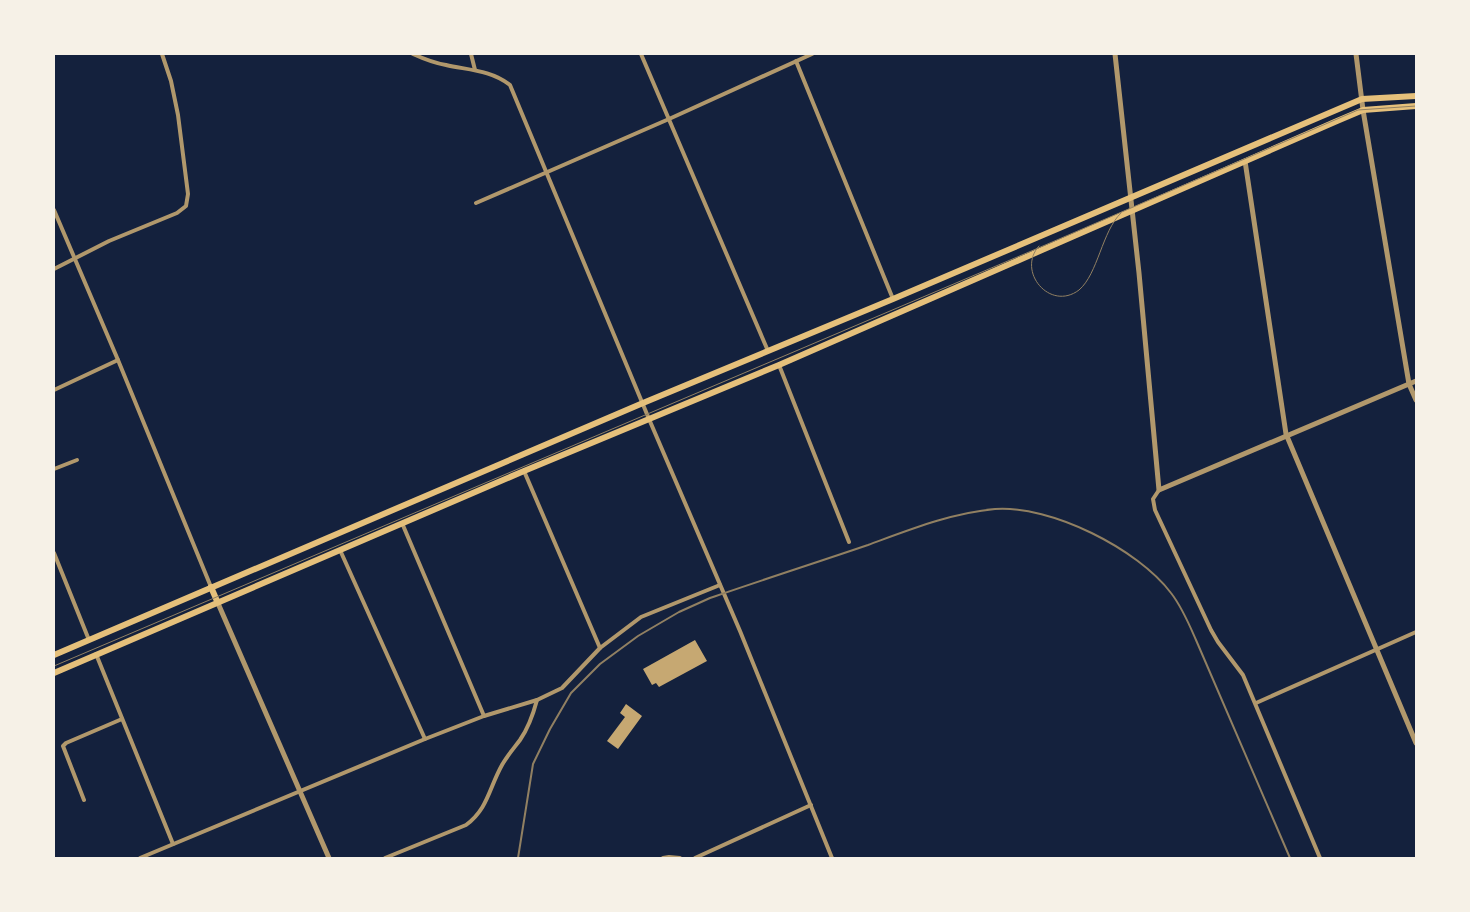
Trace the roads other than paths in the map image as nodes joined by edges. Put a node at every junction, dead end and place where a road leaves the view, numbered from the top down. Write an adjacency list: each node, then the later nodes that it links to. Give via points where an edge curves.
1 (162, 54): 21 (street, via 178,115 188,194 186,206)
2 (413, 54): 9 (street, via 447,66)
3 (471, 54): 9 (street)
4 (641, 54): 14 (street)
5 (812, 54): 8 (street)
6 (1115, 54): 17 (street)
7 (1356, 54): 11 (street)
8 (796, 61): 14 (street); 23 (street)
9 (474, 70): 16 (street, via 510,85)
10 (1416, 96): 11 (main road)
11 (1362, 99): 13 (street); 17 (main road)
12 (1416, 106): 13 (main road)
13 (1363, 110): 15 (main road); 28 (street)
14 (669, 119): 16 (street); 24 (street)
15 (1245, 160): 20 (main road); 33 (street)
16 (545, 172): 18 (street); 31 (street)
17 (1131, 196): 20 (street); 23 (main road)
18 (476, 203)
19 (54, 210): 21 (street)
20 (1132, 211): 26 (main road); 37 (street)
21 (74, 259): 22 (street); 25 (street)
22 (54, 269)
23 (893, 299): 24 (main road)
24 (768, 351): 31 (main road)
25 (118, 360): 29 (street); 43 (street)
26 (779, 365): 32 (main road); 39 (street)
27 (1416, 381): 28 (street)
28 (1409, 384): 30 (street); 33 (street)
29 (54, 390)
30 (1416, 400)
31 (642, 403): 32 (street); 43 (main road)
32 (649, 419): 36 (main road); 42 (street)
33 (1286, 434): 37 (street); 48 (street)
34 (77, 460): 35 (street)
35 (54, 470)
36 (524, 471): 38 (main road); 47 (street)
37 (1159, 490): 53 (street, via 1153,499 1155,510 1211,630 1240,670)
38 (402, 523): 40 (main road); 54 (street)
39 (849, 542)
40 (340, 550): 44 (main road); 56 (street)
41 (54, 553): 46 (street)
42 (720, 585): 47 (street, via 641,617); 60 (street)
43 (211, 587): 44 (main road); 46 (main road)
44 (217, 602): 49 (main road); 58 (street)
45 (1416, 632): 48 (street)
46 (90, 640): 50 (main road)
47 (600, 648): 52 (street, via 562,688)
48 (1376, 650): 53 (street); 57 (street)
49 (96, 654): 51 (main road); 55 (street)
50 (54, 655)
51 (54, 673)
52 (537, 700): 54 (street); 64 (street, via 532,721 502,764 482,811 466,825)
53 (1256, 703): 69 (street)
54 (484, 716): 56 (street)
55 (122, 719): 59 (street, via 63,746); 61 (street)
56 (425, 738): 58 (street)
57 (1416, 743)
58 (300, 791): 61 (street); 63 (street)
59 (84, 800)
60 (810, 805): 67 (street); 68 (street)
61 (173, 844): 62 (street)
62 (140, 858)
63 (329, 858)
64 (385, 858)
65 (663, 858): 66 (street)
66 (680, 858)
67 (694, 858)
68 (832, 858)
69 (1320, 858)

